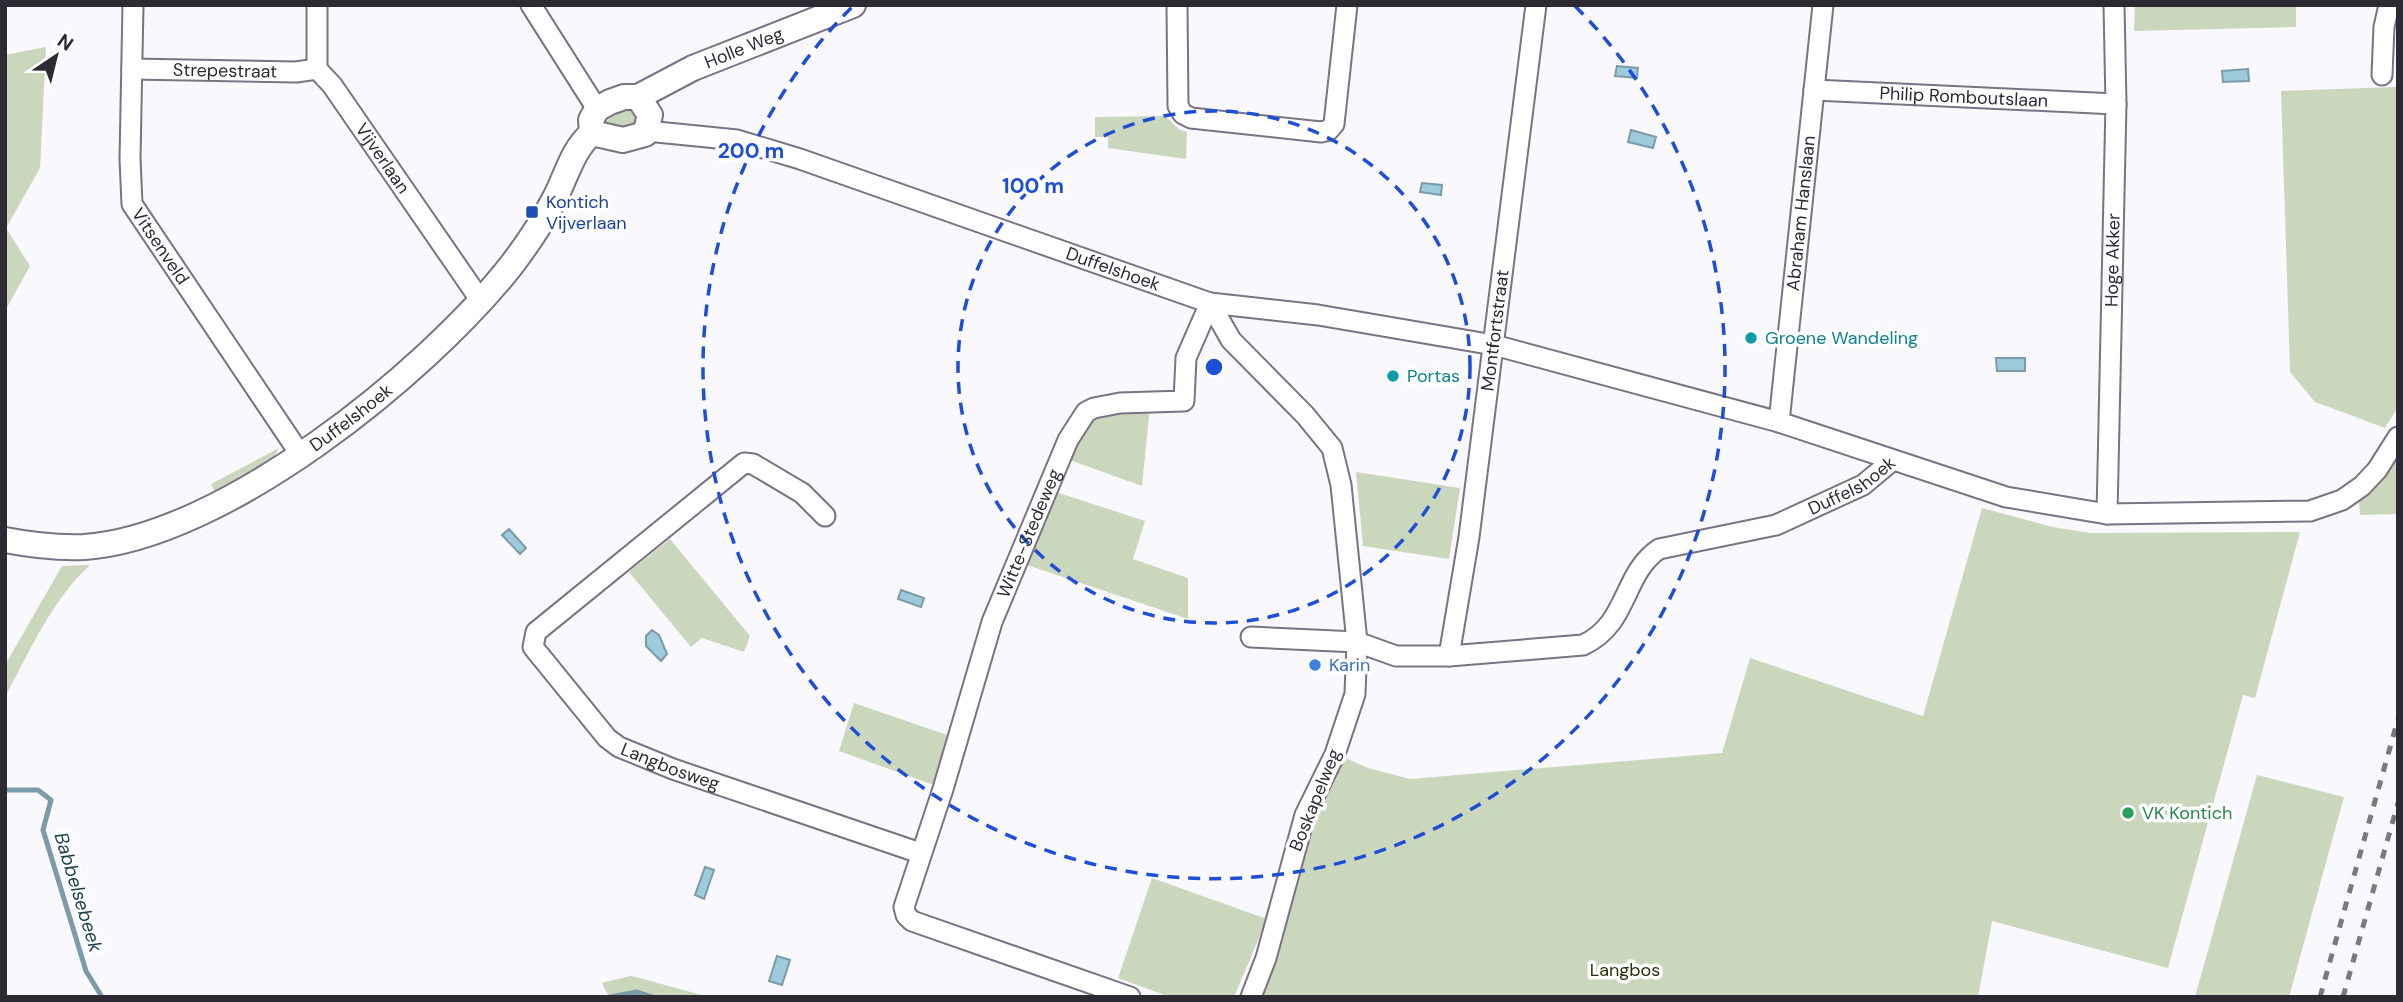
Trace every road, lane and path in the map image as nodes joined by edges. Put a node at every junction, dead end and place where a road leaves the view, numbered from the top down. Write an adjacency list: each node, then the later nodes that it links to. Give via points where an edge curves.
1 (133, 5): 11 (street, Vitsenveld)
2 (317, 5): 12 (street)
3 (531, 5): 17 (street)
4 (853, 5): 15 (street, Holle Weg, via 693,68)
5 (1177, 5): 6 (street, via 1178,106 1183,114 1321,132 1334,124)
6 (1347, 5)
7 (1536, 5): 21 (street, Montfortstraat)
8 (1823, 5): 14 (street, Abraham Hanslaan)
9 (2114, 5): 16 (street, Hoge Akker)
10 (2389, 5): 13 (street)
11 (132, 69): 12 (street, Strepestraat); 24 (street, Vitsenveld, via 132,204)
12 (317, 69): 19 (street, Vijverlaan)
13 (2382, 75)
14 (1814, 90): 16 (street, Philip Romboutslaan); 22 (street, Abraham Hanslaan)
15 (638, 97): 17 (street, via 624,97); 18 (street, via 650,115)
16 (2116, 104): 26 (street, Hoge Akker)
17 (595, 121): 18 (street, Duffelshoek, via 622,140); 19 (street, Duffelshoek, via 536,230)
18 (647, 131): 20 (street, Duffelshoek, via 737,140 800,159)
19 (481, 301): 24 (street, Duffelshoek, via 416,364)
20 (1210, 303): 21 (street, via 1318,315); 30 (street, via 1231,340 1332,448 1342,485); 32 (street, Witte-Stedeweg, via 1186,358 1184,401 1094,408 1086,412 1068,440 992,622)
21 (1494, 345): 22 (street); 31 (street, Montfortstraat)
22 (1779, 422): 25 (street)
23 (2398, 438): 26 (street, Duffelshoek, via 2370,478 2352,493 2310,511)
24 (300, 454): 28 (street, Duffelshoek, via 169,527 85,547)
25 (1893, 460): 26 (street, Duffelshoek, via 2006,497); 31 (street, Duffelshoek, via 1863,485 1776,525 1659,549 1644,559 1616,618 1601,637 1583,646)
26 (2107, 514)
27 (825, 516): 32 (street, Langbosweg, via 802,494 757,466 739,465 536,632 533,647 619,747)
28 (5, 540)
29 (1251, 637): 30 (street, Duffelshoek)
30 (1357, 642): 31 (street, Duffelshoek, via 1396,656); 34 (street, Boskapelweg, via 1354,694 1335,754 1305,815)
31 (1449, 656)
32 (920, 853): 33 (street, via 904,908 912,921)
33 (1130, 997)
34 (1251, 997)

